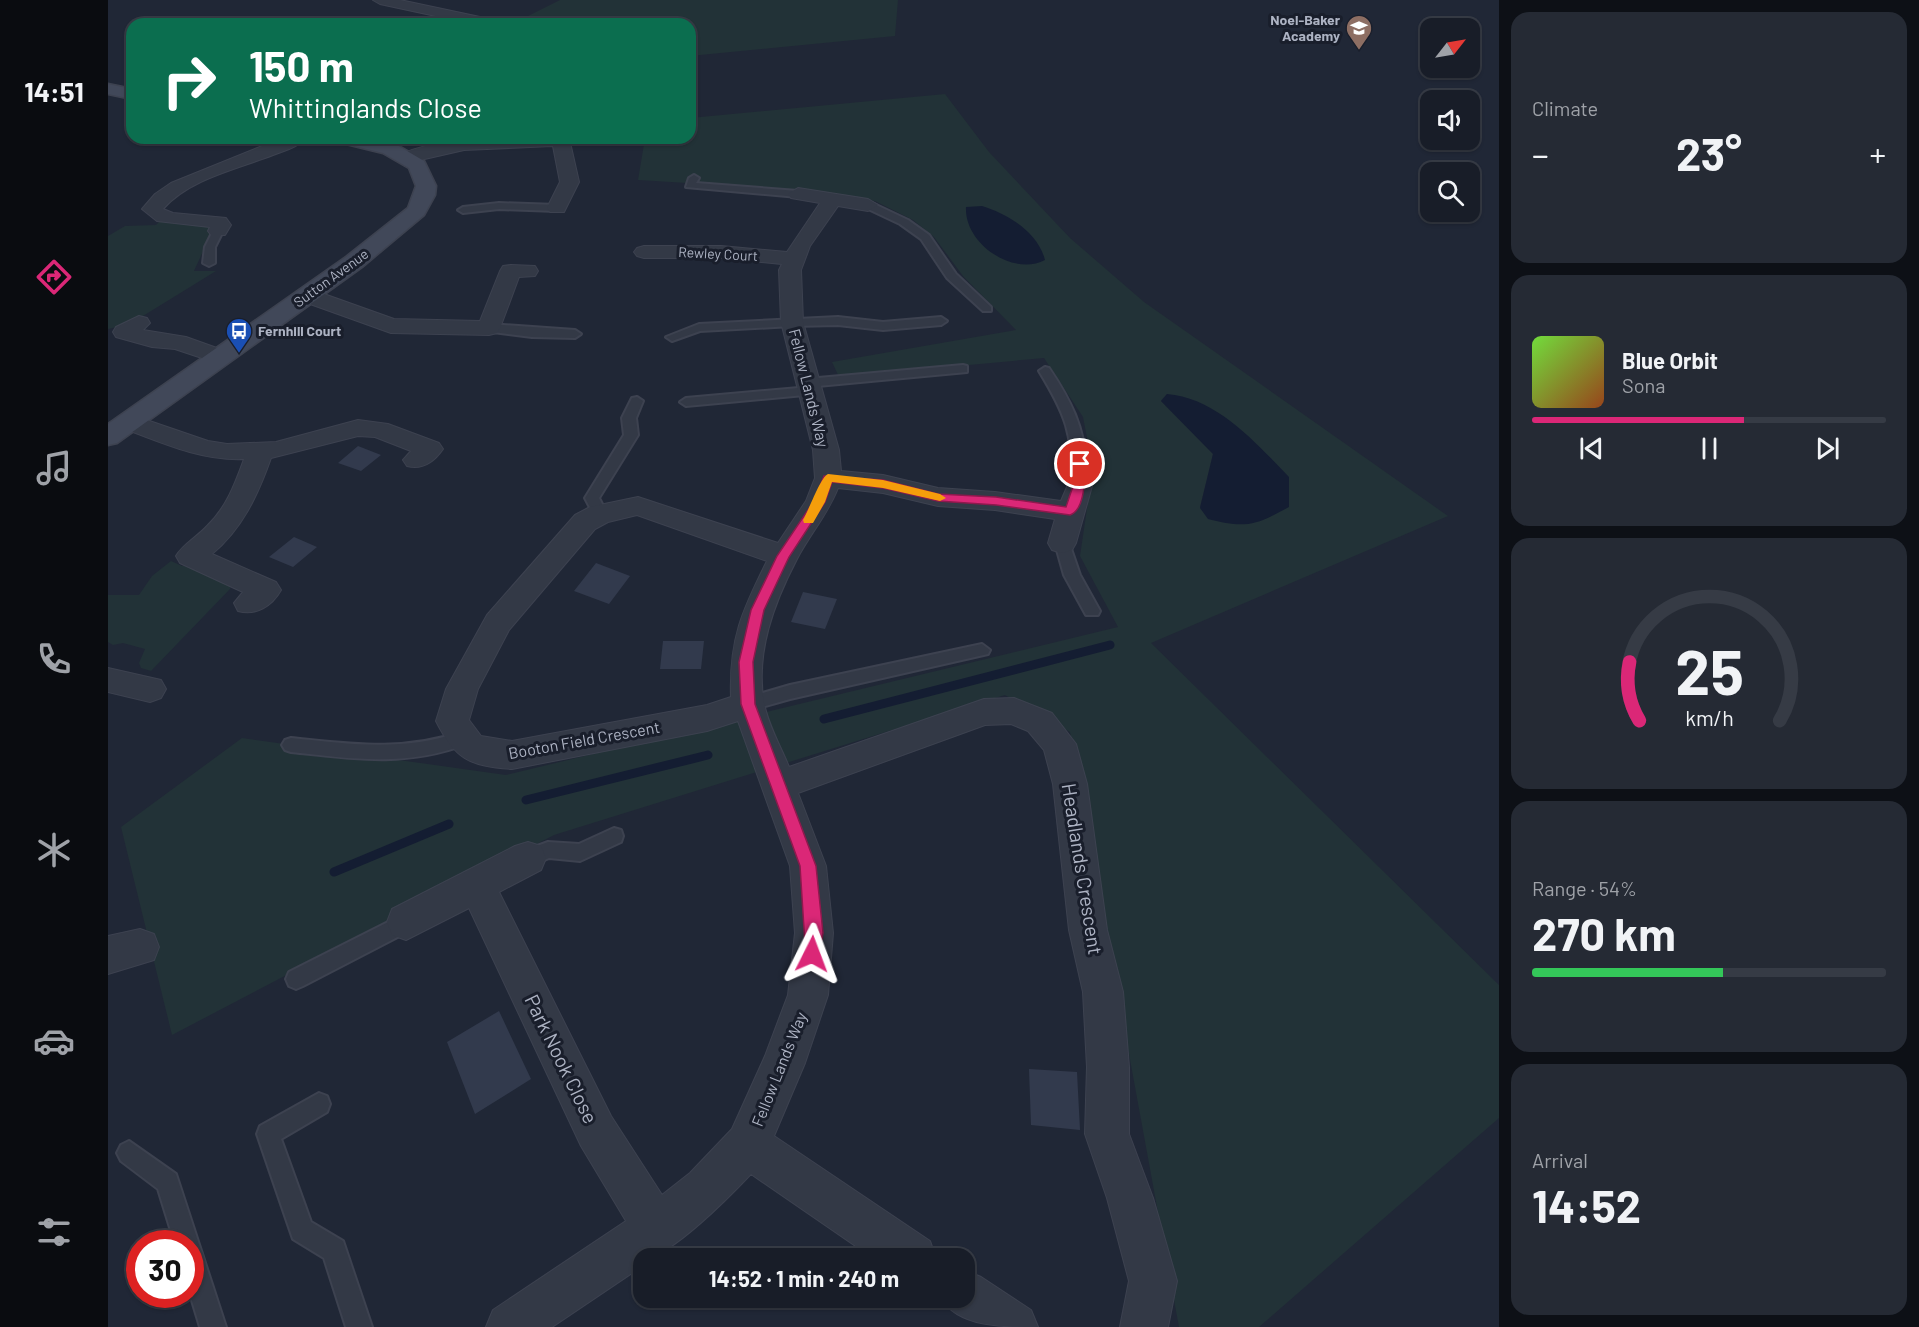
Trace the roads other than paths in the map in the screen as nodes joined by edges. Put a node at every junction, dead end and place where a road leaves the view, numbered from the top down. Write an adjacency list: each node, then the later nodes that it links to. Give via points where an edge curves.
1 (380, 0): 2 (street)
2 (445, 18)
3 (108, 89): 4 (street)
4 (126, 93)
5 (285, 144): 16 (street, via 216,169 152,209 159,216 219,222)
6 (373, 144): 9 (street, Sutton Avenue)
7 (455, 144): 9 (street)
8 (561, 144): 14 (street, via 571,179 568,193)
9 (407, 158): 21 (street, Sutton Avenue, via 419,168 425,182 425,195 417,211)
10 (693, 178): 11 (lane, via 690,185)
11 (798, 194): 12 (street)
12 (832, 200): 13 (street); 18 (street)
13 (868, 205): 22 (lane, via 925,237 951,276)
14 (557, 208): 15 (lane, via 499,206)
15 (463, 210)
16 (218, 231): 19 (lane, via 210,247)
17 (644, 252): 18 (street, Rewley Court, via 722,252)
18 (792, 259): 24 (street, Fellow Lands Way)
19 (209, 263)
20 (527, 271): 26 (street, via 511,271)
21 (307, 295): 26 (street, via 392,326); 29 (street, Sutton Avenue)
22 (987, 309)
23 (941, 321): 24 (lane, via 883,326 838,321)
24 (792, 322): 28 (lane, via 699,328); 32 (street, Fellow Lands Way)
25 (139, 323): 29 (street, via 124,332 178,342)
26 (489, 328): 27 (lane)
27 (575, 334)
28 (672, 337)
29 (220, 357): 35 (street, Sutton Avenue)
30 (963, 369): 32 (lane)
31 (1045, 371): 40 (lane, via 1072,413 1080,442)
32 (808, 387): 34 (lane); 39 (street, Fellow Lands Way, via 826,450)
33 (637, 401): 41 (lane, via 629,418 631,435 592,498)
34 (686, 402)
35 (129, 422): 36 (street, Sutton Avenue); 37 (street, via 204,448)
36 (108, 437)
37 (260, 452): 38 (street, via 303,445 354,421 430,449); 44 (street, via 234,515 190,556 266,590)
38 (416, 460)
39 (828, 478): 40 (street, via 883,484 938,497 996,501); 43 (street, Fellow Lands Way, via 819,502)
40 (1075, 499): 42 (street)
41 (600, 514): 43 (street, via 638,506); 50 (street, via 585,522 498,623 462,689 452,721)
42 (1062, 543): 45 (lane, via 1072,575)
43 (784, 556): 49 (street, Fellow Lands Way, via 758,610 746,662)
44 (249, 603)
45 (1092, 611)
46 (982, 650): 49 (lane)
47 (112, 669): 48 (street)
48 (150, 689)
49 (748, 704): 50 (street, Booton Field Crescent, via 707,718 512,755 481,754); 52 (street, Fellow Lands Way)
50 (461, 739): 51 (lane, via 438,749 388,753)
51 (291, 746)
52 (780, 785): 59 (street, Fellow Lands Way, via 808,866 814,933 807,994 784,1063); 70 (street, Headlands Crescent, via 984,712 1014,711 1040,722 1059,744 1070,784 1088,930 1103,992 1107,1134 1153,1281)
53 (614, 836): 54 (lane, via 580,853 548,850)
54 (528, 858): 55 (street)
55 (476, 884): 56 (street); 61 (street, Park Nook Close, via 596,1131)
56 (406, 922): 57 (lane)
57 (296, 979)
58 (319, 1104): 67 (lane, via 268,1134 302,1230 334,1250)
59 (748, 1145): 61 (street, Fellow Lands Way, via 706,1189); 63 (street)
60 (129, 1153): 62 (lane, via 168,1182)
61 (657, 1228): 68 (street, Fellow Lands Way)
62 (183, 1230)
63 (898, 1248)
64 (204, 1299): 66 (lane)
65 (975, 1301): 69 (street)
66 (213, 1327)
67 (359, 1327)
68 (510, 1327)
69 (1014, 1327)
70 (1144, 1327)

